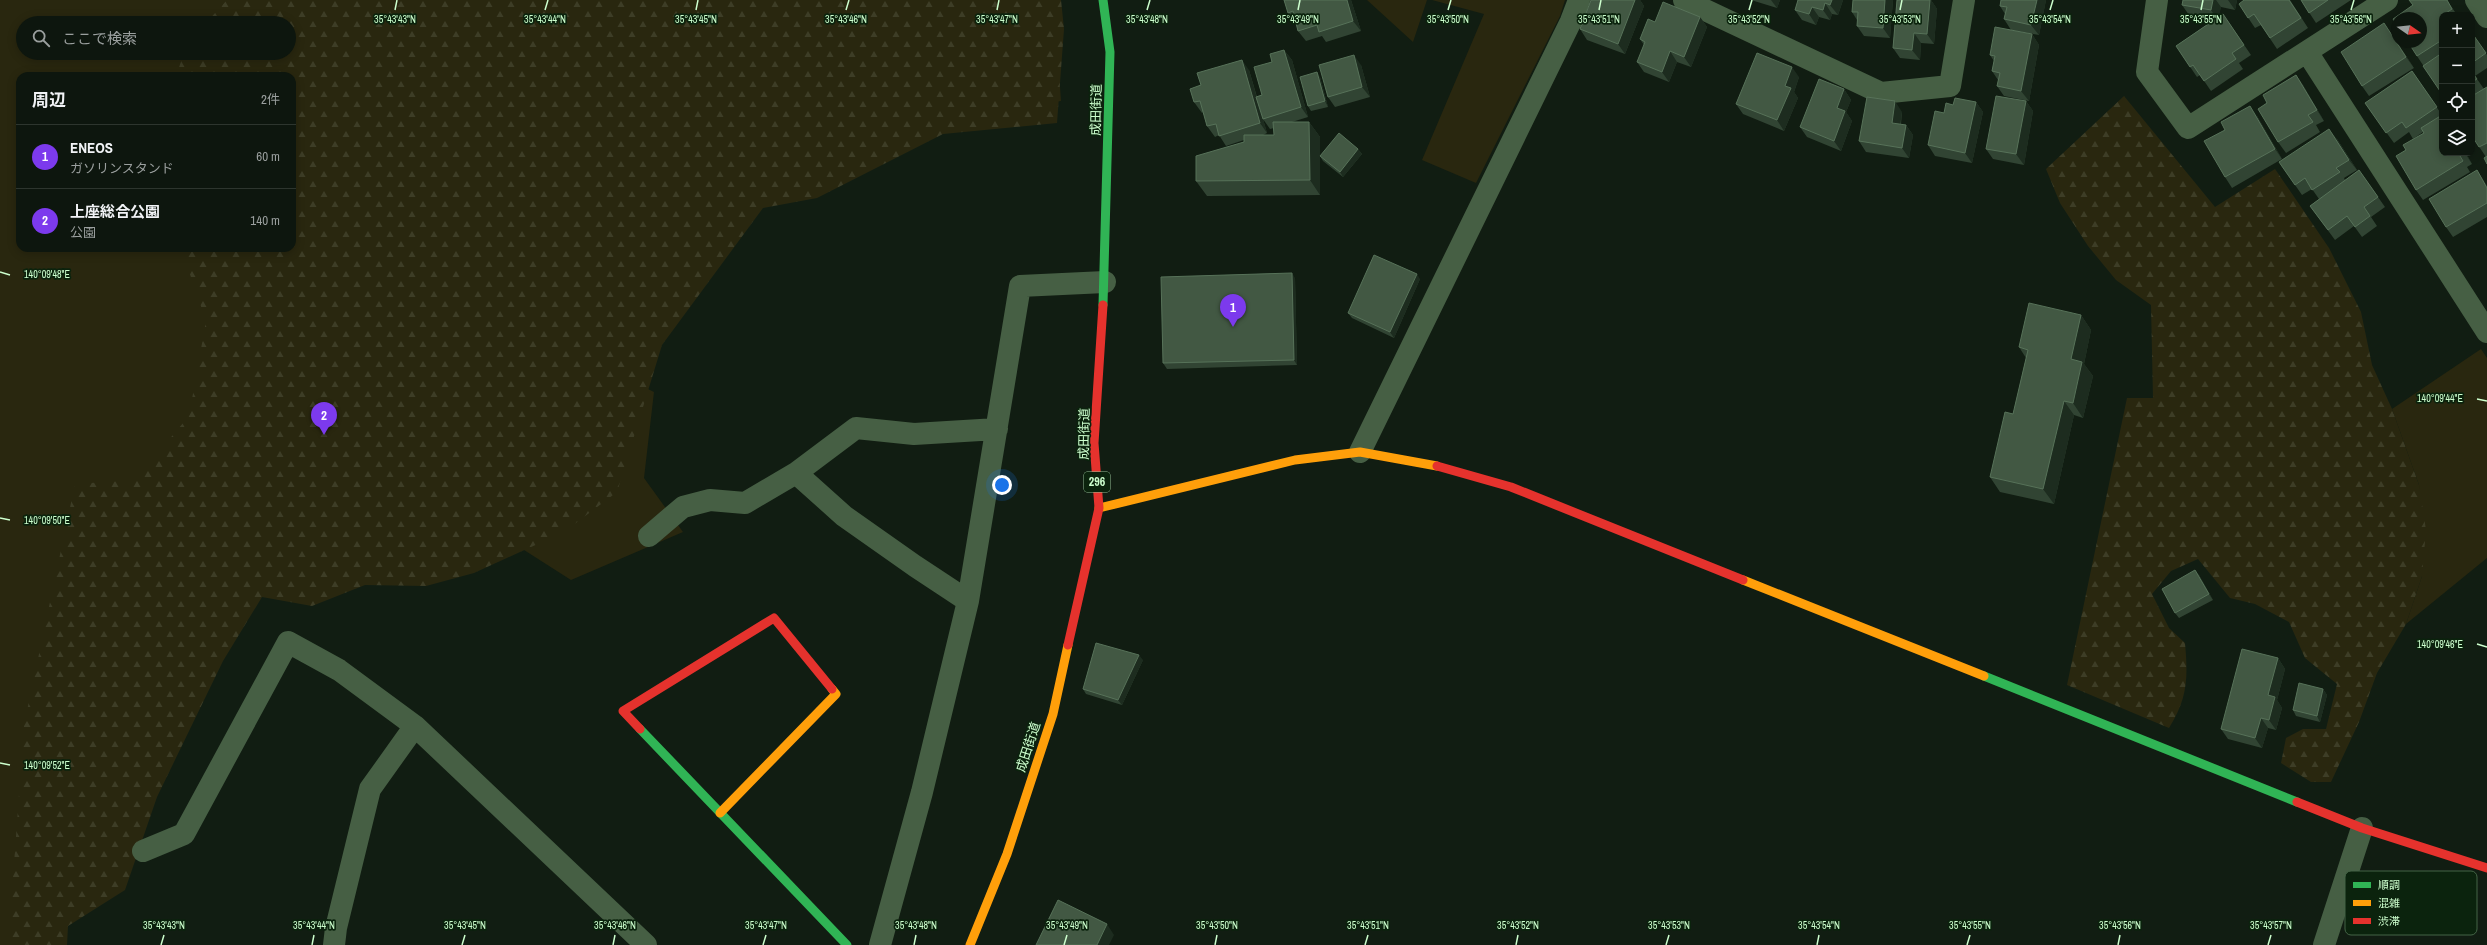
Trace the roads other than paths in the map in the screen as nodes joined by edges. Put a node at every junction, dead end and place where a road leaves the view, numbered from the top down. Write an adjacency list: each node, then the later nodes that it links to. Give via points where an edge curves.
1 (1103, 0): 10 (main road, 成田街道 / 296, via 1110,52)
2 (1578, 0): 13 (street, via 1568,28)
3 (1964, 0): 7 (street, via 1950,86 1881,93)
4 (2157, 0): 9 (street, via 2147,72 2188,128)
5 (2387, 0): 9 (street)
6 (2476, 0): 8 (street)
7 (1697, 3)
8 (2487, 17)
9 (2307, 52): 11 (street)
10 (1105, 282): 12 (street, via 1020,286); 15 (main road, 成田街道 / 296, via 1094,443)
11 (2487, 332)
12 (997, 429): 14 (street, via 914,434 856,428); 17 (street)
13 (1360, 452): 15 (main road, via 1295,460); 20 (main road, via 1440,467 1511,487)
14 (796, 473): 16 (street, via 745,503 710,500 683,507); 17 (street, via 844,516)
15 (1099, 508): 29 (main road, 成田街道 / 296, via 1053,714 1007,854)
16 (649, 536)
17 (968, 600): 28 (street, via 922,792)
18 (416, 726): 21 (street, via 339,670 288,642 184,834); 25 (street, via 370,789); 26 (street)
19 (720, 813): 19 (main road, via 623,711 774,618 836,694); 27 (main road)
20 (2362, 828): 22 (main road); 23 (street)
21 (142, 851)
22 (2487, 868)
23 (2348, 871)
24 (2345, 880): 30 (street)
25 (334, 945)
26 (646, 945)
27 (847, 945)
28 (880, 945)
29 (970, 945)
30 (2324, 945)

